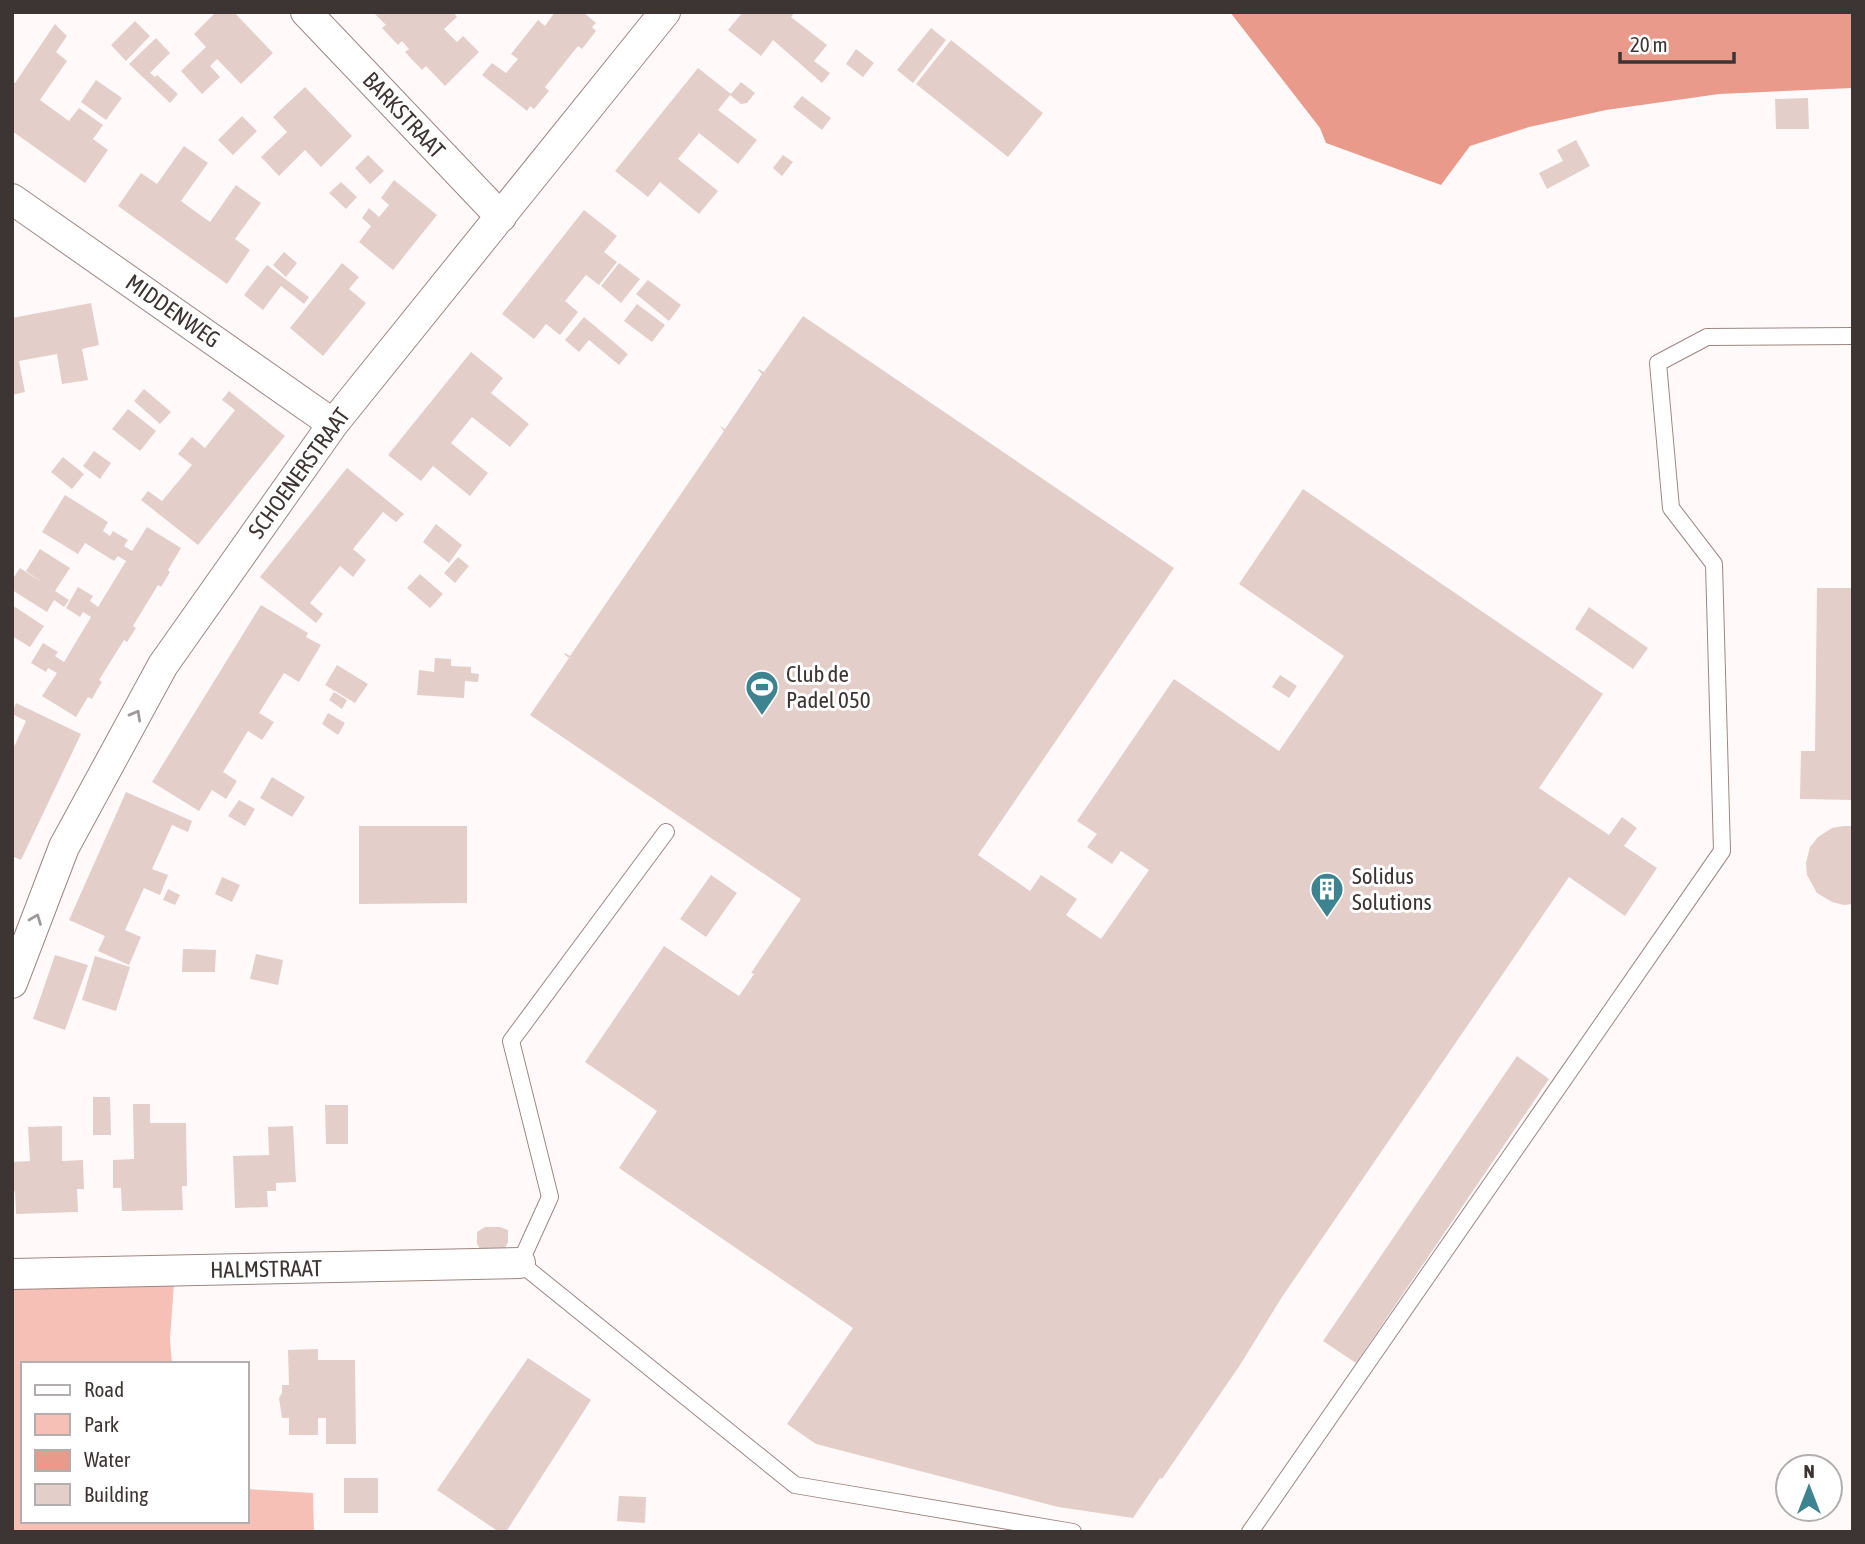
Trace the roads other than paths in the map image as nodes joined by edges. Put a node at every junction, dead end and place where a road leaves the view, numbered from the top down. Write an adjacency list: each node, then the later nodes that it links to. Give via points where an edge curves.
1 (306, 12): 4 (street, BARKSTRAAT)
2 (665, 12): 4 (street, SCHOENERSTRAAT)
3 (12, 199): 6 (street, MIDDENWEG)
4 (501, 217): 6 (street, SCHOENERSTRAAT)
5 (1853, 336): 12 (lane, via 1707,337 1658,363 1671,509 1714,564 1722,851)
6 (333, 424): 8 (street, SCHOENERSTRAAT, one-way to 6, via 64,847 163,665)
7 (666, 832): 9 (lane, via 511,1041 550,1196)
8 (12, 983)
9 (520, 1264): 10 (street, HALMSTRAAT); 11 (lane, via 795,1485)
10 (12, 1274)
11 (1073, 1532)
12 (1250, 1532)

